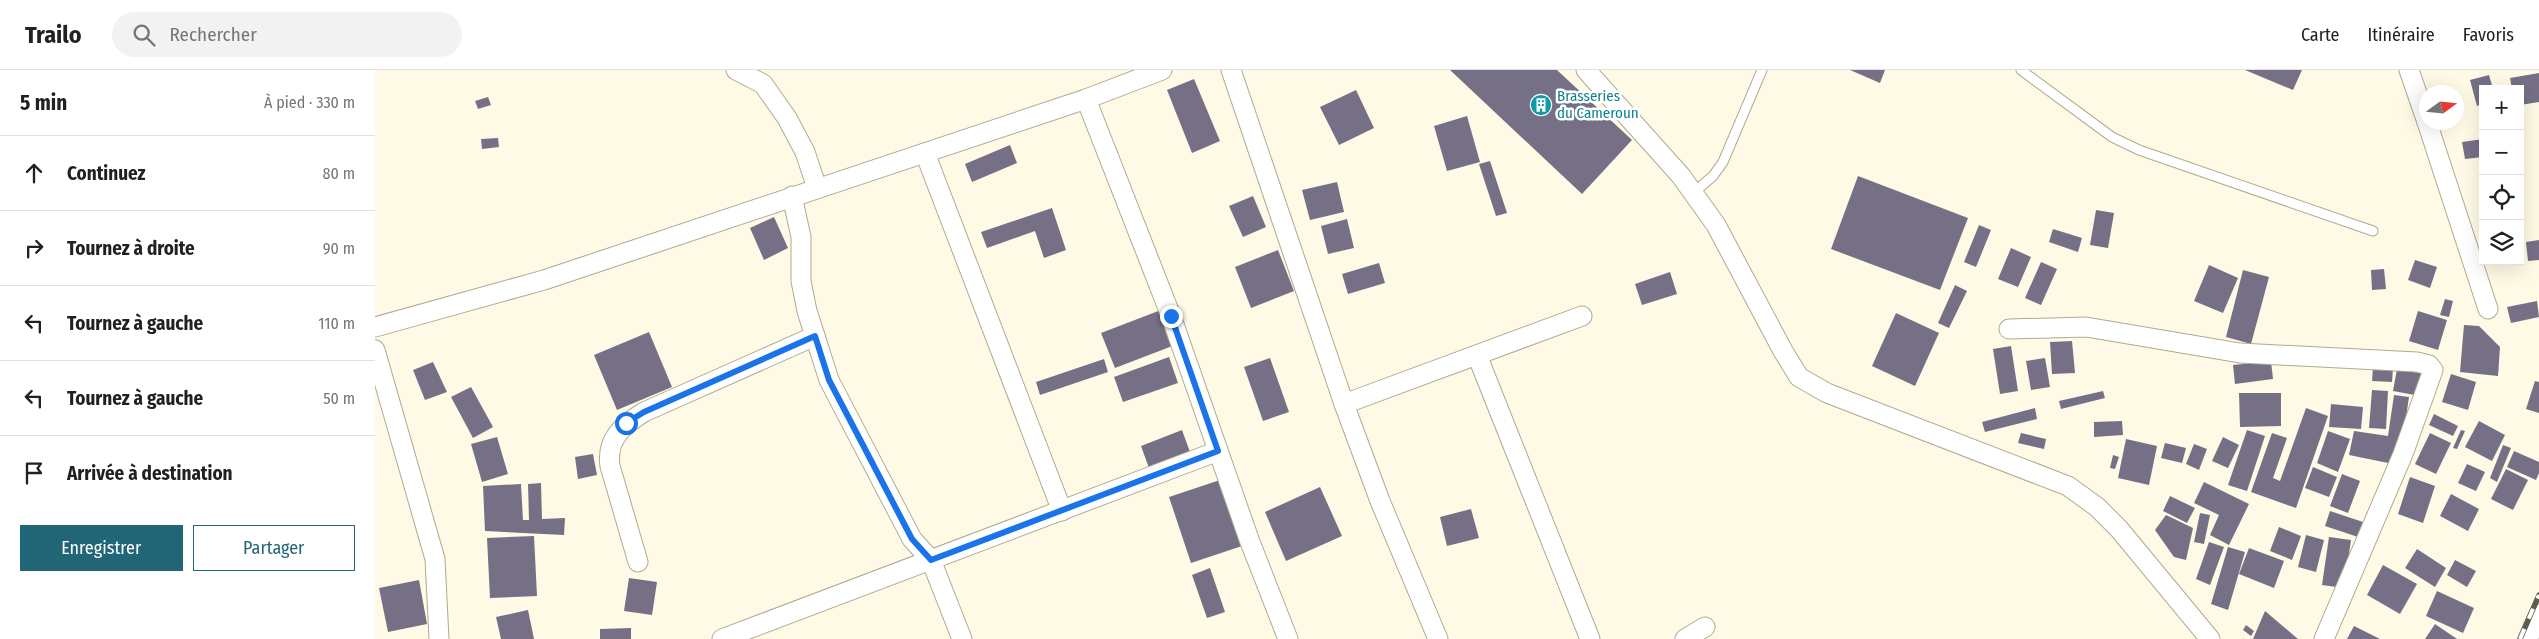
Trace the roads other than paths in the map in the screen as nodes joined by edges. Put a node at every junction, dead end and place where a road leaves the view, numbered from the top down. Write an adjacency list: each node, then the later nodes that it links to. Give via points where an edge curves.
1 (736, 70): 12 (street, via 763,84 787,118 805,152)
2 (1162, 70): 9 (street)
3 (1231, 70): 23 (street)
4 (1586, 70): 13 (street, via 1629,115)
5 (1762, 70): 13 (lane, via 1723,162 1713,176)
6 (2021, 70): 15 (lane, via 2113,138 2139,150)
7 (2409, 70): 8 (street)
8 (2419, 99)
9 (1086, 100): 11 (street); 24 (street, via 1171,316)
10 (2430, 130): 16 (street)
11 (925, 153): 12 (street); 25 (street)
12 (817, 188): 14 (street)
13 (1693, 193): 37 (street, via 1715,225 1799,377 1827,393 2068,486 2097,507 2119,529)
14 (792, 196): 18 (street, via 545,280); 20 (street, via 801,237 801,281)
15 (2373, 231)
16 (2488, 309)
17 (1582, 316): 22 (street)
18 (375, 327)
19 (2009, 329): 38 (street, via 2086,327 2240,353 2429,365 2433,370 2403,454)
20 (815, 336): 26 (street, via 829,380 912,539); 27 (street, via 644,412 626,423 614,437 608,454 610,466)
21 (375, 350): 30 (street, via 435,559)
22 (1477, 354): 23 (street); 35 (street)
23 (1345, 404): 34 (street, via 1380,501)
24 (1218, 451): 25 (street); 33 (street)
25 (1062, 510): 26 (street)
26 (931, 560): 31 (street); 32 (street)
27 (638, 562)
28 (2539, 614): 39 (street)
29 (1705, 627): 36 (street)
30 (439, 639)
31 (722, 639)
32 (962, 639)
33 (1288, 639)
34 (1438, 639)
35 (1590, 639)
36 (1685, 639)
37 (2210, 639)
38 (2324, 639)
39 (2528, 639)

